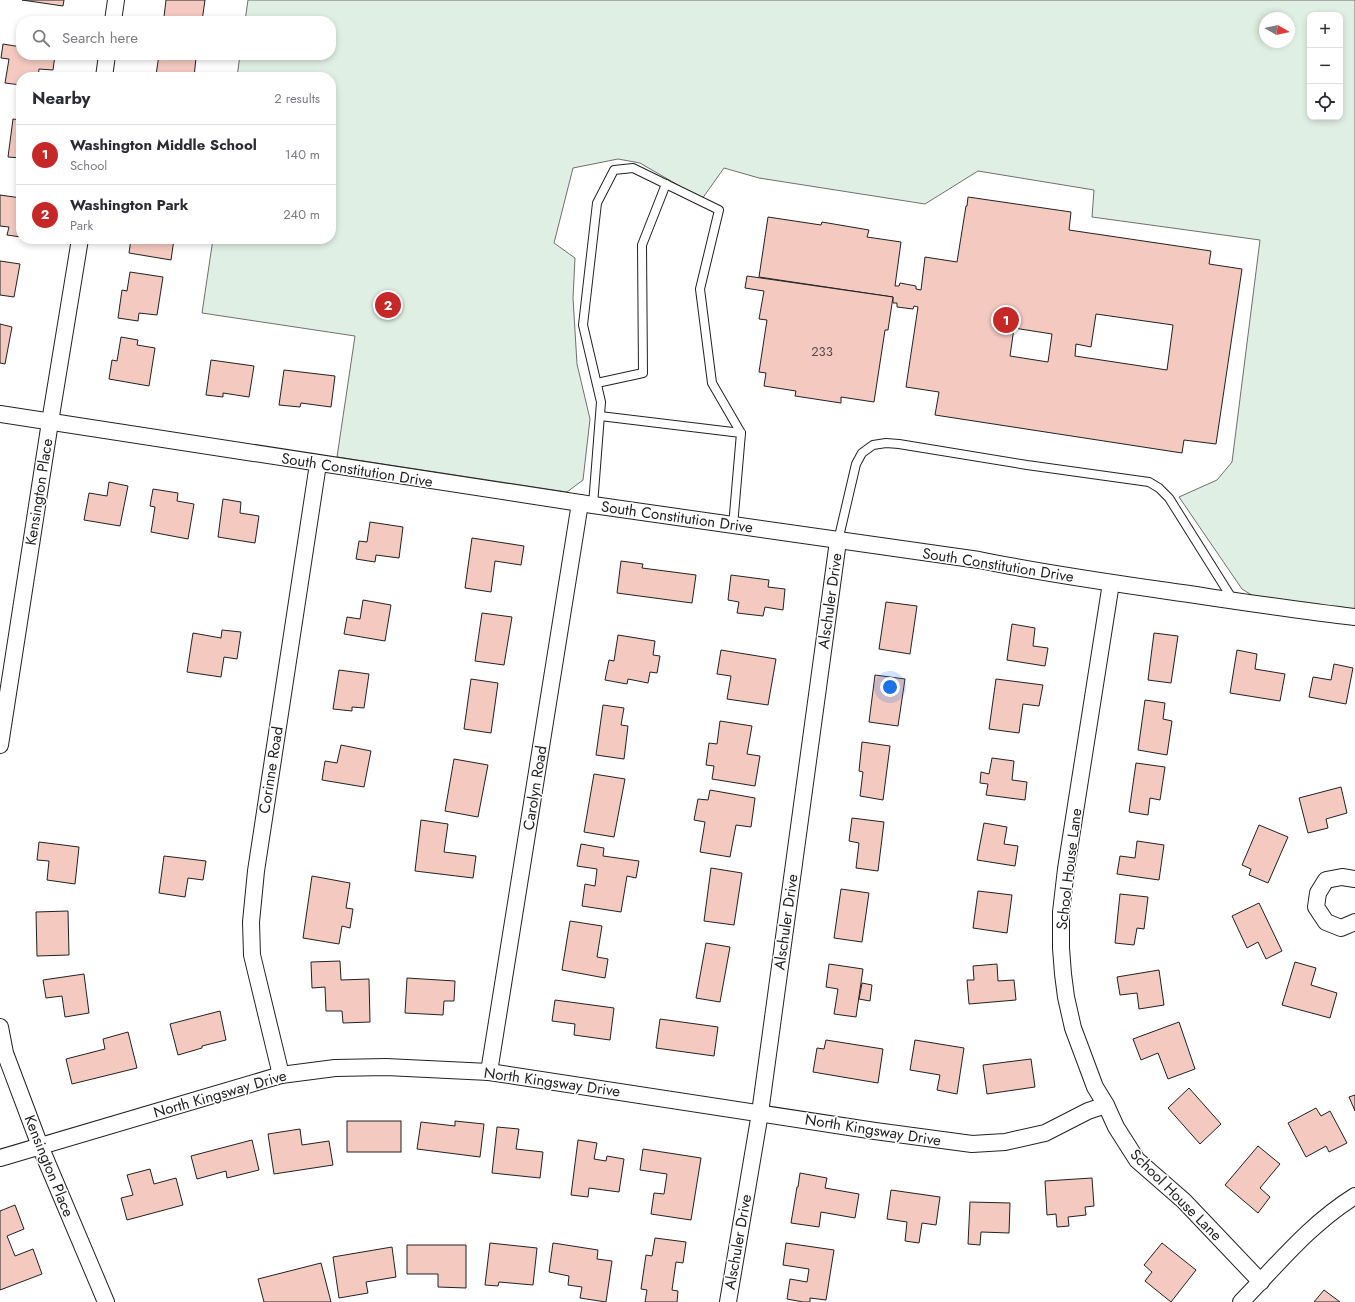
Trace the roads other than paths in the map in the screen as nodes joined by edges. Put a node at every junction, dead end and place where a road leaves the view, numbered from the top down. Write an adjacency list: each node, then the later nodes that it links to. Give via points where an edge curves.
1 (116, 0): 2 (street)
2 (114, 16)
3 (106, 60): 4 (street)
4 (105, 72)
5 (666, 184): 7 (lane, via 642,245 644,373); 7 (lane, via 633,168 614,170 597,203 583,326); 11 (lane, via 719,210 700,289 712,383)
6 (79, 244): 10 (street, Kensington Place)
7 (597, 383): 9 (lane, via 601,402)
8 (0, 414): 10 (street, South Constitution Drive)
9 (600, 416): 11 (lane); 13 (lane)
10 (50, 422): 12 (street, South Constitution Drive); 19 (street, Kensington Place)
11 (741, 433): 14 (lane)
12 (318, 464): 13 (street, South Constitution Drive); 24 (street, Corinne Road, via 256,871 251,922 252,955)
13 (586, 504): 14 (street, South Constitution Drive); 23 (street, Carolyn Road)
14 (733, 526): 15 (street, South Constitution Drive)
15 (838, 541): 16 (street, South Constitution Drive, via 979,560); 17 (lane, via 856,464 862,453 873,445 899,444 1149,482 1169,498); 26 (street, Alschuler Drive)
16 (1111, 583): 17 (street, South Constitution Drive); 25 (street, School House Lane, via 1061,912 1061,948 1066,997 1073,1028 1095,1087)
17 (1234, 601): 18 (street, South Constitution Drive)
18 (1355, 617)
19 (0, 744)
20 (1355, 879): 21 (street, via 1342,877 1326,880 1318,893 1316,908 1326,922 1341,928)
21 (1355, 922)
22 (0, 1027): 27 (street, Kensington Place, via 5,1053)
23 (489, 1072): 24 (street, North Kingsway Drive, via 386,1067 335,1068); 26 (street, North Kingsway Drive)
24 (281, 1075): 27 (street, North Kingsway Drive)
25 (1106, 1105): 26 (street, North Kingsway Drive, via 1088,1111 1045,1133 989,1144 955,1142); 30 (street, School House Lane, via 1116,1127 1137,1160 1184,1201)
26 (760, 1112): 32 (street, Alschuler Drive)
27 (40, 1146): 28 (street, North Kingsway Drive); 31 (street, Kensington Place)
28 (0, 1158)
29 (1355, 1196): 30 (street, via 1326,1216 1298,1241)
30 (1261, 1282): 33 (street)
31 (106, 1302)
32 (728, 1302)
33 (1241, 1302)

